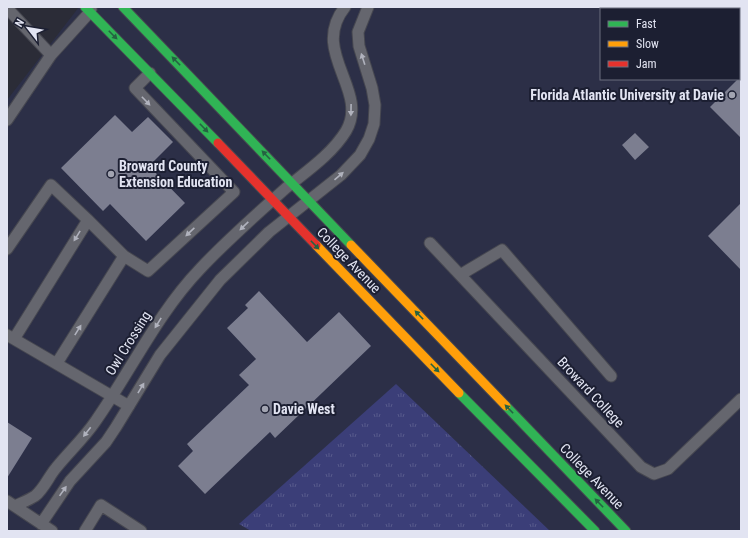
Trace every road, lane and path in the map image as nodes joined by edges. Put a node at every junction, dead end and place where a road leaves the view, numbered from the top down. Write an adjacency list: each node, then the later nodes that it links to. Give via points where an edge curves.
1 (123, 7): 9 (street, College Avenue, one-way to 1)
2 (345, 7): 9 (lane, Owl Crossing, one-way to 9, via 336,18 334,48 351,98 352,114 346,130 336,144)
3 (368, 7): 11 (lane, one-way to 3, via 341,175 360,155 374,124 375,105 372,88 358,46 358,32)
4 (7, 8): 6 (lane)
5 (89, 9): 6 (lane); 7 (street, College Avenue, one-way to 7)
6 (51, 56): 8 (lane)
7 (150, 73): 10 (street, College Avenue, one-way to 10); 16 (lane, one-way to 16, via 135,88 234,192 148,271)
8 (7, 120)
9 (293, 183): 10 (lane, Owl Crossing); 11 (street, College Avenue)
10 (273, 200): 12 (street, College Avenue); 21 (lane, Owl Crossing, one-way to 21, via 199,269 179,293)
11 (309, 201): 12 (lane); 30 (street, College Avenue, one-way to 11)
12 (288, 217): 23 (lane, one-way to 12, via 160,355 197,306 242,258); 29 (street, College Avenue, one-way to 29)
13 (88, 220): 15 (lane, via 51,185); 16 (lane); 18 (lane, one-way to 18)
14 (430, 243): 17 (lane, Broward College)
15 (7, 249)
16 (124, 256): 19 (lane, one-way to 16)
17 (460, 275): 20 (lane, via 502,250); 22 (lane, Broward College, via 641,467 654,474 668,469)
18 (10, 337): 19 (lane)
19 (57, 363): 21 (lane)
20 (611, 376)
21 (113, 396): 23 (lane); 24 (lane, Owl Crossing, one-way to 24, via 86,434 36,495)
22 (741, 399)
23 (129, 406): 25 (lane, one-way to 23, via 70,481 106,442)
24 (11, 504): 25 (lane)
25 (41, 524): 26 (lane)
26 (52, 531)
27 (85, 531): 28 (lane, via 101,505)
28 (142, 531)
29 (595, 531)
30 (626, 531)

